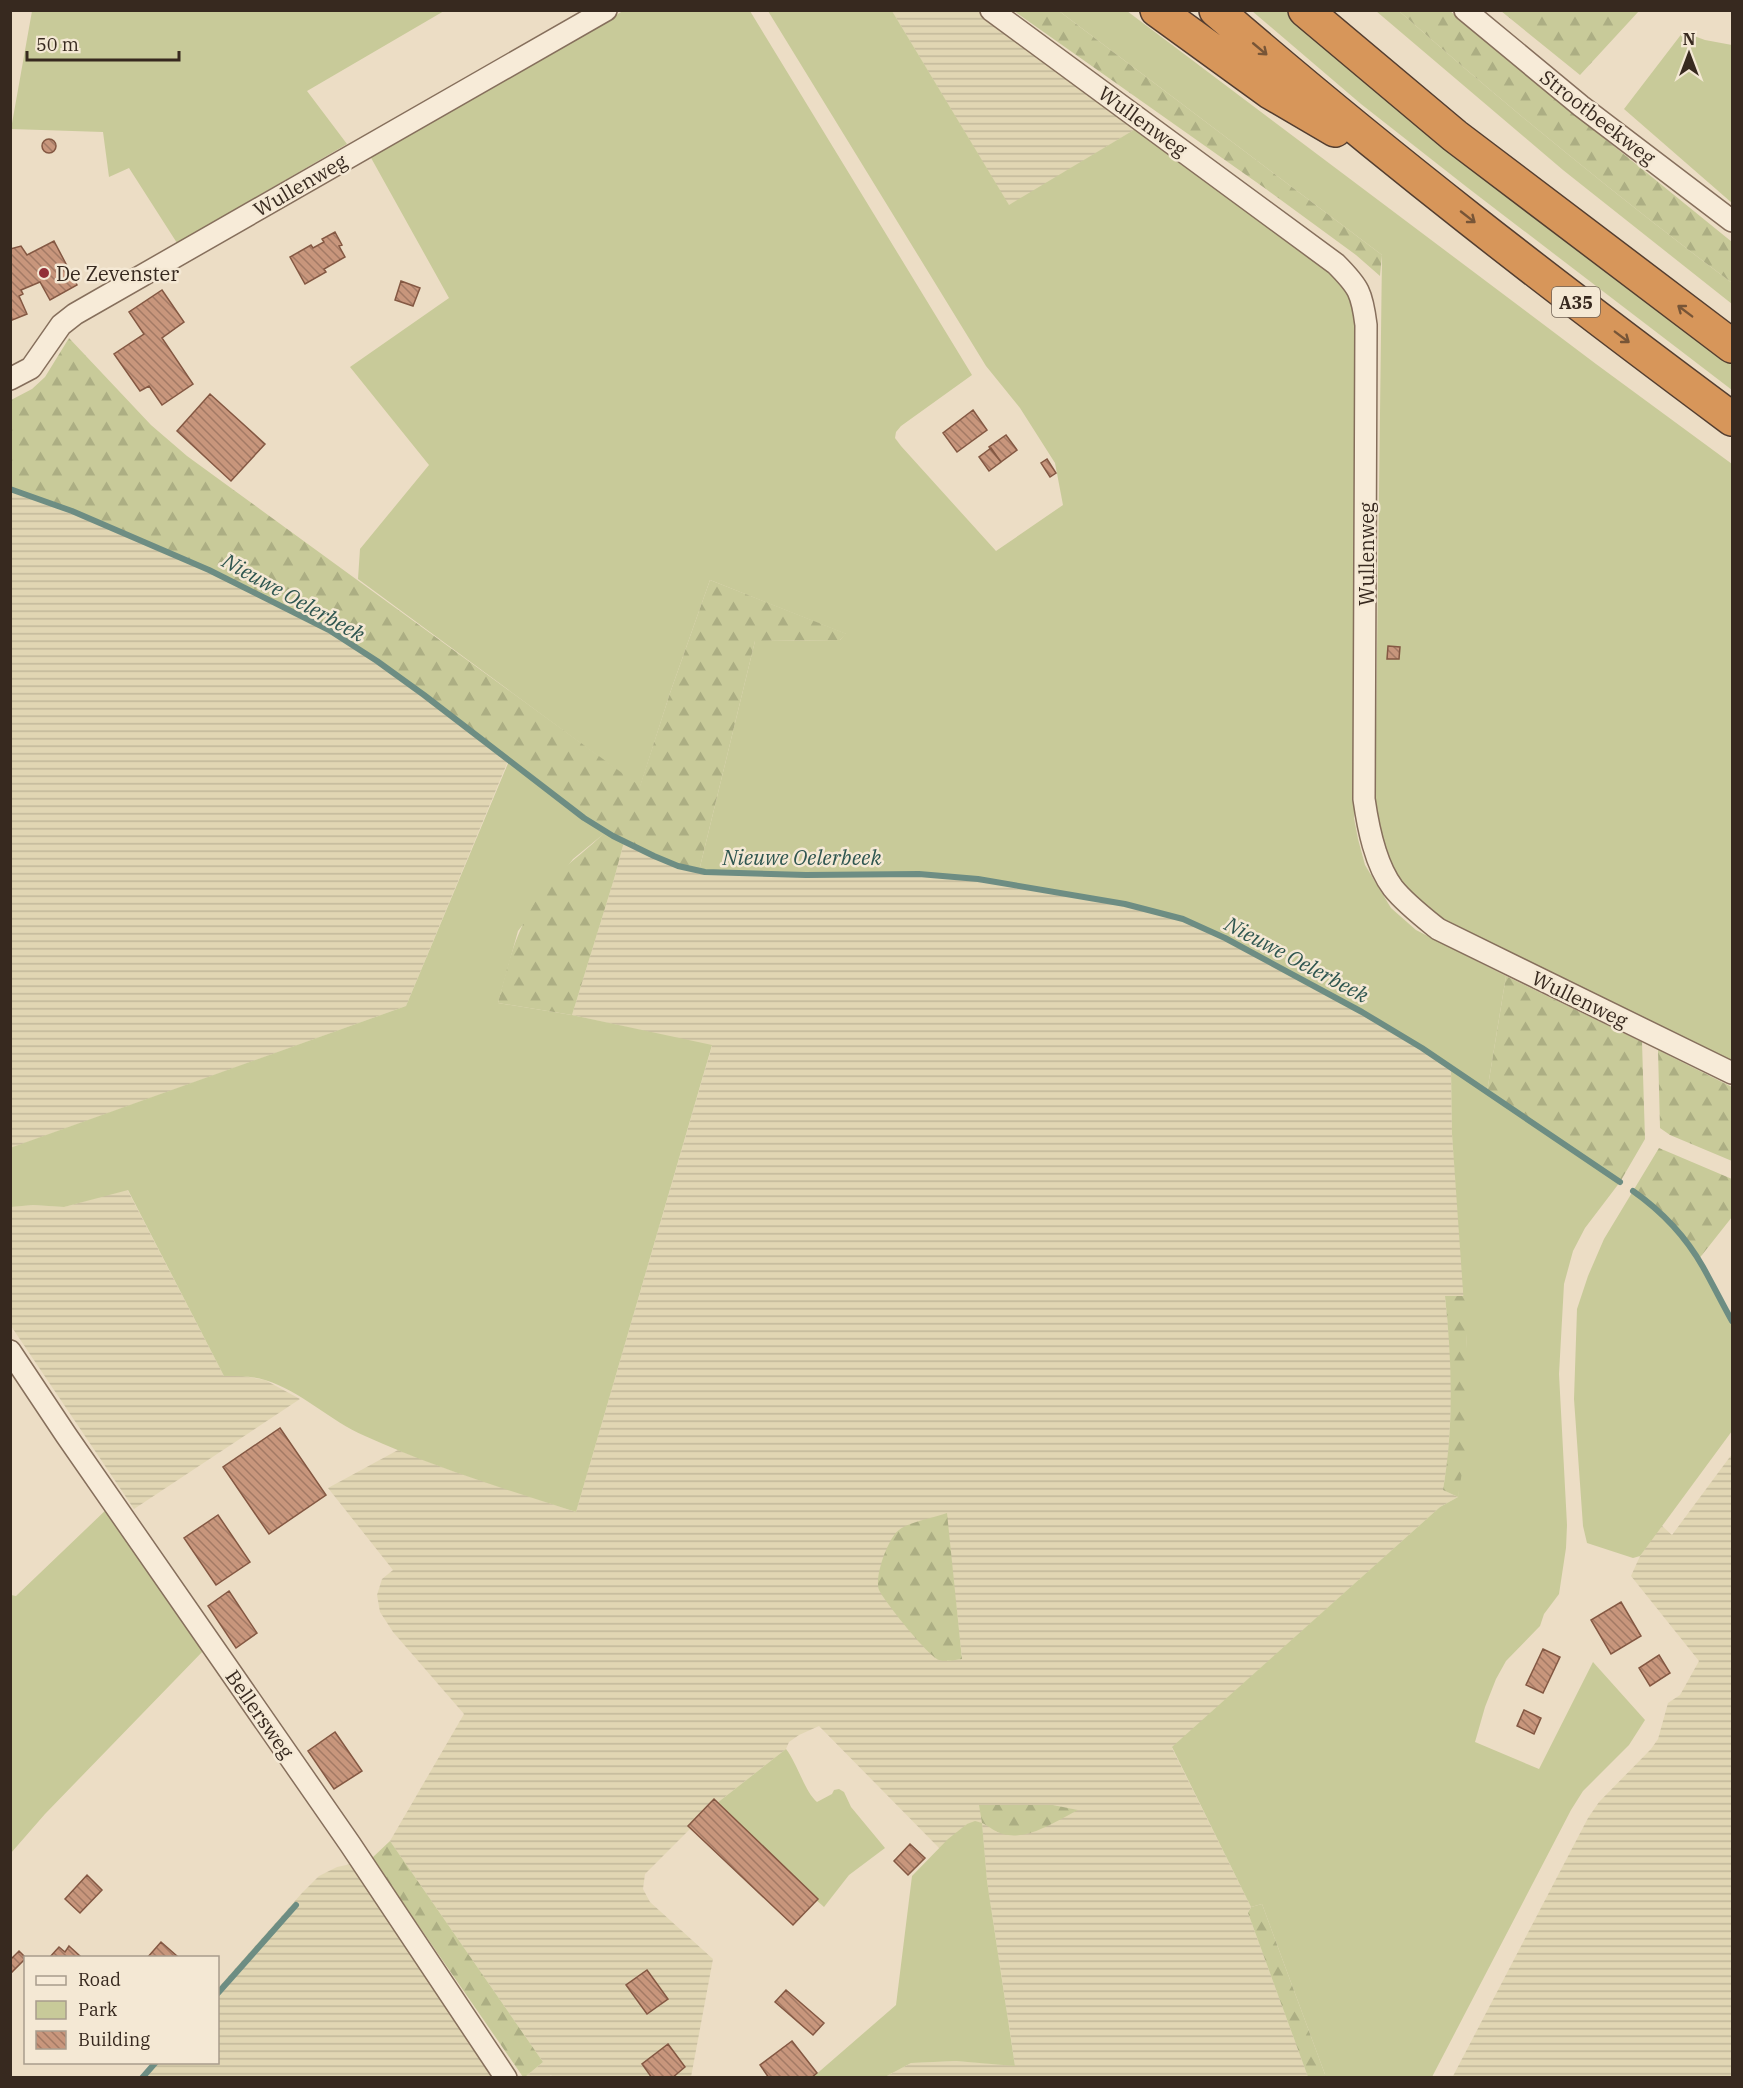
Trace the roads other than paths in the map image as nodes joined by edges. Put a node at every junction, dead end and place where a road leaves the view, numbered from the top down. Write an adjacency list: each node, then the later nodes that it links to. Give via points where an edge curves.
1 (606, 10): 12 (street, Wullenweg, via 75,314 61,325 31,368)
2 (992, 10): 14 (street, Wullenweg, via 1336,264 1353,280 1363,298 1364,799 1368,828 1393,887 1438,929)
3 (1157, 10): 9 (highway, A35, via 1270,92)
4 (1216, 10): 9 (highway, A35, one-way to 9)
5 (1305, 10): 8 (highway)
6 (1340, 10): 8 (highway)
7 (1465, 10): 10 (street, Strootbeekweg, via 1581,106)
8 (1455, 136): 11 (highway, one-way to 8)
9 (1422, 181): 13 (highway, A35, one-way to 13)
10 (1732, 221)
11 (1732, 346)
12 (10, 379)
13 (1732, 419)
14 (1732, 1073)
15 (10, 1351): 16 (street, Bellersweg, via 357,1854)
16 (506, 2078)

